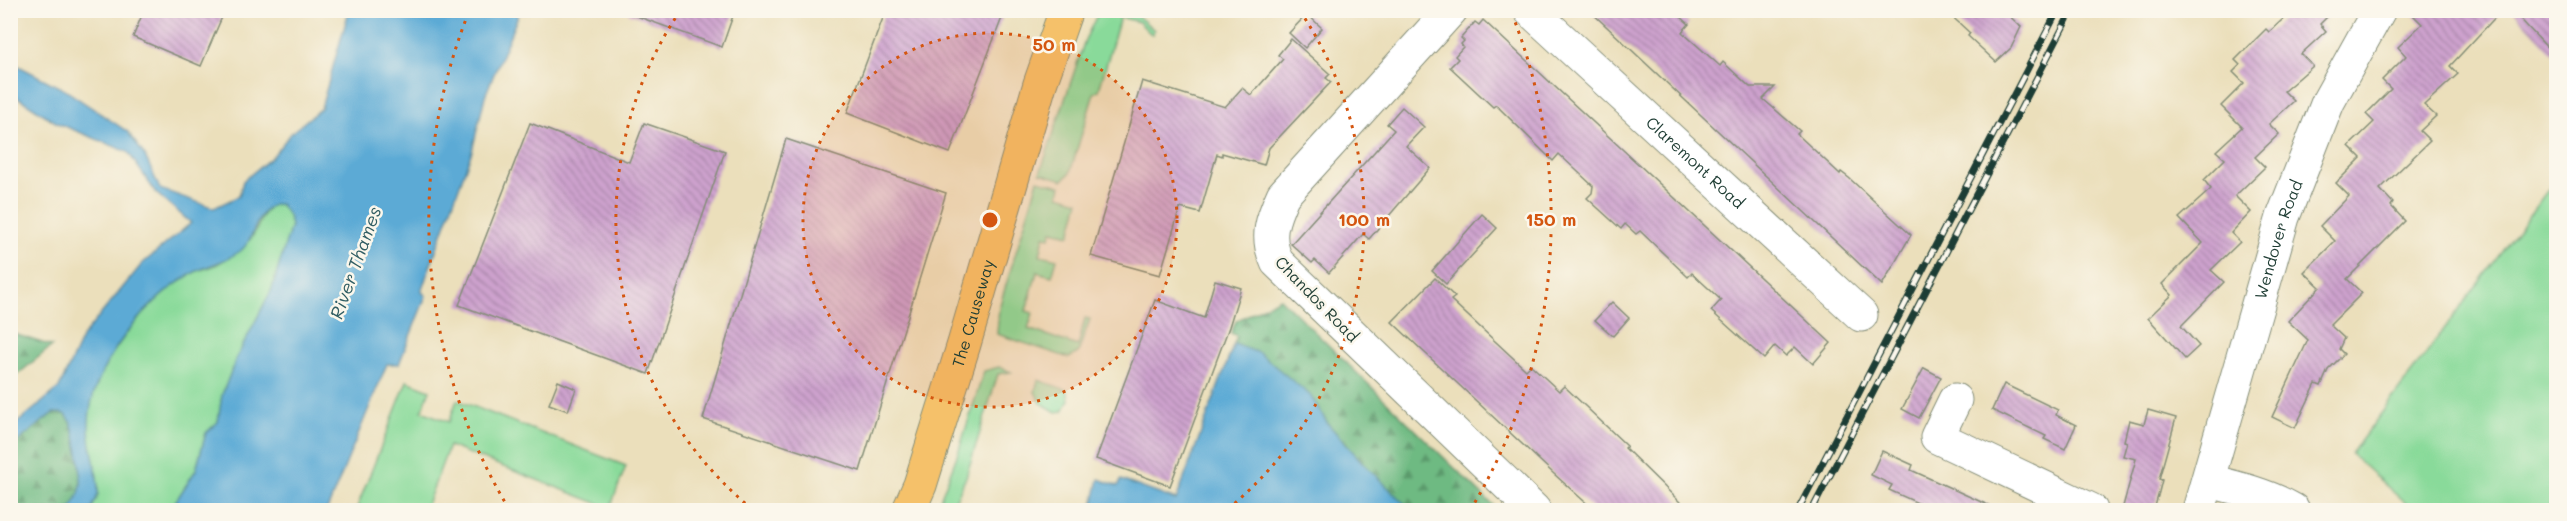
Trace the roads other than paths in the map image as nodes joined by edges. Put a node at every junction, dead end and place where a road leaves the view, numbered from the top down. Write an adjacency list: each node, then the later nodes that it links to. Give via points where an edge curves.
1 (1066, 10): 8 (main road, The Causeway, via 1040,84 921,485)
2 (1451, 10): 9 (street, Chandos Road, via 1283,195 1272,219 1271,249 1277,262)
3 (1530, 10): 5 (street, Claremont Road)
4 (2379, 10): 7 (street, Wendover Road, via 2328,102 2283,217)
5 (1861, 315)
6 (1955, 400): 10 (street, via 1937,436)
7 (2204, 496): 11 (street, Wendover Road, via 2242,489)
8 (909, 510)
9 (1534, 510)
10 (2091, 510)
11 (2293, 510)

